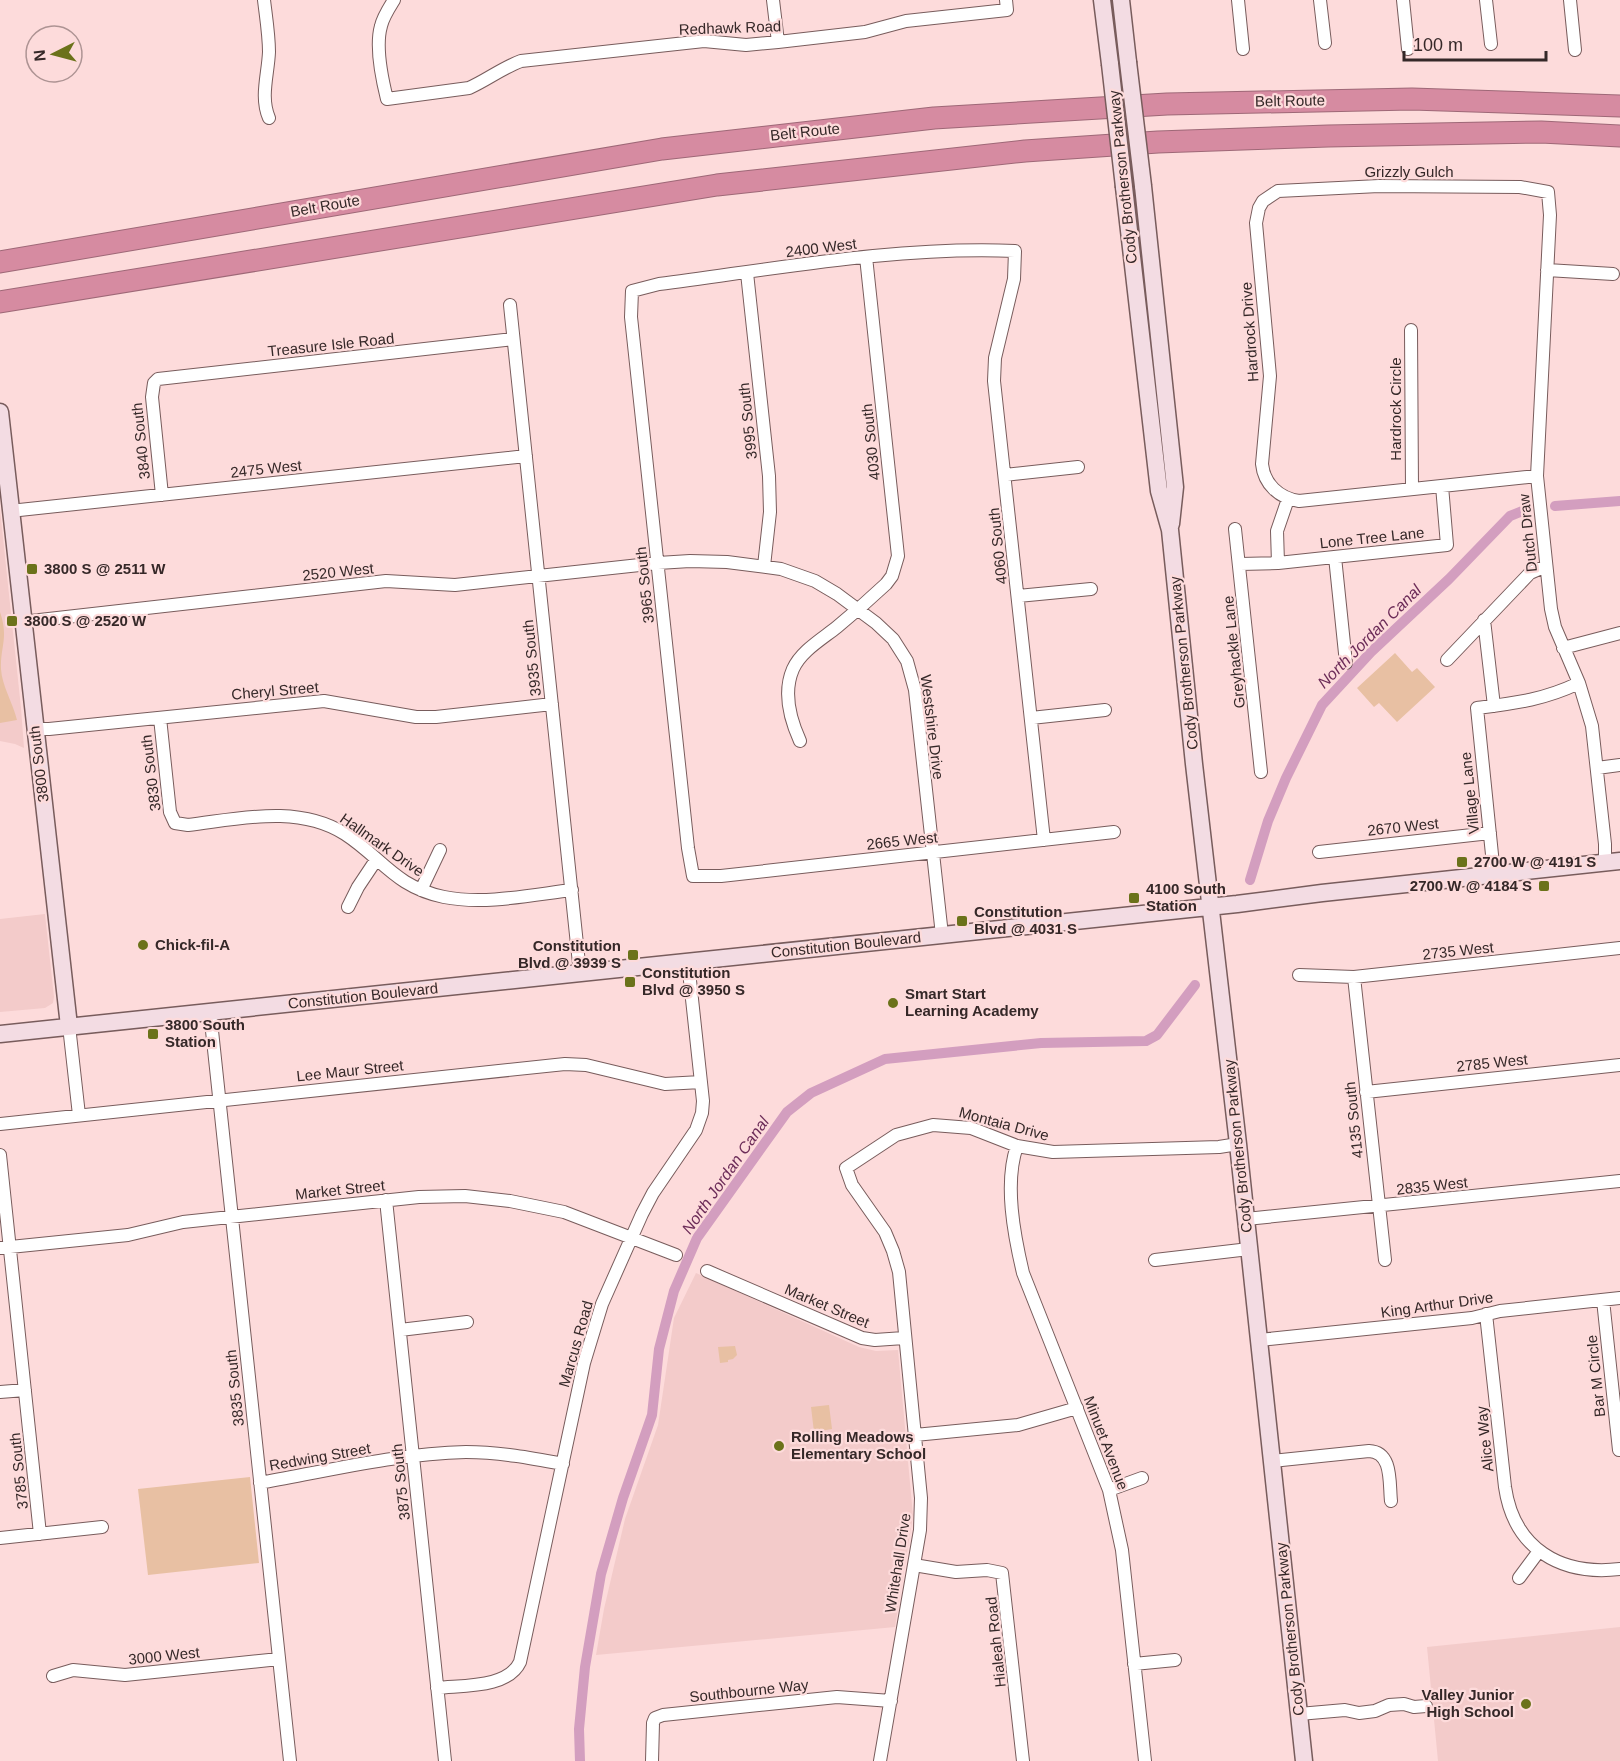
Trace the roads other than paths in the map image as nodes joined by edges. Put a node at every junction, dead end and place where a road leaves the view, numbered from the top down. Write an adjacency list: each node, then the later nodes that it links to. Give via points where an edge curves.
1 (264, 0): 19 (street, via 269,51 264,97)
2 (394, 0): 12 (street, Redhawk Road, via 381,26 379,40 387,99 469,88 521,61 704,41 746,45)
3 (773, 0): 12 (street)
4 (1102, 0): 48 (main road, Cody Brotherson Parkway, bridge, via 1158,491)
5 (1121, 0): 48 (main road, Cody Brotherson Parkway, bridge, via 1175,487)
6 (1238, 0): 15 (street)
7 (1320, 0): 13 (street)
8 (1403, 0): 16 (street)
9 (1486, 0): 14 (street)
10 (1570, 0): 17 (street)
11 (1006, 5): 12 (street, Redhawk Road, via 906,21 865,33)
12 (778, 42)
13 (1325, 43)
14 (1491, 44)
15 (1243, 49)
16 (1408, 49)
17 (1575, 50)
18 (1620, 106): 27 (highway, Belt Route, via 1412,99 1167,104 934,118 663,148)
19 (269, 118)
20 (1541, 132): 21 (highway); 22 (highway); 32 (highway, via 1091,146 717,184)
21 (1620, 136)
22 (1620, 144)
23 (1548, 192): 24 (street, Grizzly Gulch, via 1520,187 1378,186); 28 (street, Dutch Draw)
24 (1271, 194): 45 (street, Hardrock Drive, via 1258,208 1256,223 1270,375 1262,464 1269,485)
25 (1015, 251): 26 (street, 2400 West); 40 (street, 4060 South, via 1014,279 995,358)
26 (866, 257): 29 (street, 2400 West); 58 (street, 4030 South, via 898,556 886,584)
27 (10, 260)
28 (1547, 270): 30 (street); 41 (street, Dutch Draw)
29 (747, 273): 31 (street, 2400 West); 53 (street, 3995 South, via 770,476)
30 (1613, 274)
31 (632, 291): 50 (street, 3965 South, via 631,317)
32 (0, 302)
33 (510, 305): 35 (street, 3935 South)
34 (1411, 330): 43 (street, Hardrock Circle)
35 (513, 339): 36 (street, Treasure Isle Road, via 165,377); 38 (street, 3935 South)
36 (153, 383): 44 (street, 3840 South)
37 (0, 412): 46 (main road, 3800 South)
38 (526, 456): 44 (street, 2475 West); 55 (street, 3935 South)
39 (1078, 467): 40 (street)
40 (1005, 476): 57 (street, 4060 South)
41 (1537, 477): 42 (street); 54 (street, Dutch Draw)
42 (1442, 486): 43 (street); 49 (street, Lone Tree Lane, via 1447,545)
43 (1412, 489): 45 (street)
44 (162, 495): 46 (street, 2475 West)
45 (1288, 499): 51 (street, via 1277,531)
46 (10, 511): 60 (main road, 3800 South)
47 (1235, 529): 52 (street, Greyhackle Lane)
48 (1170, 530): 90 (main road, Cody Brotherson Parkway)
49 (1335, 557): 51 (street, Lone Tree Lane); 64 (street)
50 (658, 563): 53 (street, Westshire Drive, via 709,561); 55 (street, 2520 West); 86 (street, 3965 South)
51 (1278, 563): 52 (street, Lone Tree Lane)
52 (1240, 564): 75 (street, Greyhackle Lane)
53 (764, 566): 58 (street, Westshire Drive, via 815,581)
54 (1546, 566): 59 (street, via 1530,573); 62 (street, Dutch Draw, via 1555,627)
55 (539, 576): 60 (street, 2520 West, via 455,585 386,581); 66 (street, 3935 South)
56 (1091, 589): 57 (street)
57 (1018, 596): 70 (street, 4060 South)
58 (858, 609): 72 (street, 4030 South, via 793,667 788,700); 81 (street, Westshire Drive, via 893,639 912,675)
59 (1484, 620): 63 (street); 67 (street)
60 (22, 622): 71 (main road, 3800 South)
61 (1620, 633): 62 (street)
62 (1563, 648): 65 (street, Dutch Draw)
63 (1447, 660)
64 (1346, 663)
65 (1579, 684): 67 (street, via 1540,699); 74 (street, Dutch Draw, via 1592,726)
66 (552, 704): 69 (street, Cheryl Street, via 416,717 324,701); 88 (street, 3935 South)
67 (1494, 706): 78 (street, Village Lane, via 1477,708)
68 (1105, 710): 70 (street)
69 (160, 718): 71 (street, Cheryl Street); 76 (street, 3830 South, via 170,812)
70 (1031, 718): 79 (street, 4060 South)
71 (35, 729): 98 (main road, 3800 South)
72 (800, 741)
73 (1620, 765): 74 (street)
74 (1597, 768): 84 (street, Dutch Draw, via 1605,844)
75 (1261, 772)
76 (175, 823): 83 (street, Hallmark Drive, via 283,816 306,819 344,834)
77 (1114, 832): 79 (street, 2665 West)
78 (1490, 833): 82 (street, 2670 West); 85 (street, Village Lane)
79 (1044, 840): 81 (street, 2665 West)
80 (440, 850): 87 (street)
81 (932, 852): 86 (street, 2665 West); 91 (street, Westshire Drive)
82 (1319, 852)
83 (376, 860): 87 (street, Hallmark Drive); 89 (street)
84 (1612, 862): 85 (main road, Constitution Boulevard)
85 (1494, 874): 90 (main road, Constitution Boulevard)
86 (693, 876)
87 (421, 890): 88 (street, Hallmark Drive, via 465,900)
88 (572, 890): 94 (street, 3935 South)
89 (348, 907)
90 (1210, 907): 91 (main road, Constitution Boulevard); 106 (main road, Cody Brotherson Parkway)
91 (942, 935): 93 (main road, Constitution Boulevard)
92 (1620, 948): 96 (street, 2735 West)
93 (688, 962): 94 (main road, Constitution Boulevard); 101 (street, Marcus Road)
94 (580, 973): 97 (main road, Constitution Boulevard)
95 (1299, 975): 96 (street, 2735 West)
96 (1354, 977): 102 (street, 4135 South)
97 (210, 1012): 98 (main road, Constitution Boulevard); 103 (street, 3835 South)
98 (69, 1026): 99 (main road, Constitution Boulevard); 104 (street, 3800 South)
99 (0, 1034)
100 (1620, 1065): 102 (street, 2785 West)
101 (701, 1082): 103 (street, Lee Maur Street, via 665,1084 586,1065 565,1064); 115 (street, Marcus Road, via 701,1119 647,1203)
102 (1366, 1092): 112 (street, 4135 South)
103 (220, 1100): 104 (street, Lee Maur Street); 113 (street, 3835 South)
104 (79, 1115): 105 (street, Lee Maur Street)
105 (0, 1124)
106 (1238, 1144): 107 (street, Montaia Drive, via 1066,1152); 114 (main road, Cody Brotherson Parkway)
107 (1017, 1146): 109 (street, Montaia Drive, via 971,1128 933,1125 896,1135); 131 (street, Minuet Avenue, via 1010,1178 1023,1273)
108 (0, 1155): 116 (street, 3785 South)
109 (846, 1168): 127 (street, Whitehall Drive, via 852,1185 880,1223 893,1251 899,1272)
110 (1620, 1181): 112 (street, 2835 West)
111 (386, 1200): 113 (street, Market Street); 115 (street, Market Street, via 446,1196 510,1201 564,1212); 126 (street, 3875 South)
112 (1379, 1206): 114 (street, 2835 West); 120 (street, 4135 South)
113 (232, 1216): 116 (street, Market Street, via 128,1235); 138 (street, 3835 South)
114 (1246, 1219): 117 (main road, Cody Brotherson Parkway)
115 (632, 1237): 118 (street, Market Street); 136 (street, Marcus Road, via 592,1334)
116 (5, 1247): 129 (street, 3785 South)
117 (1250, 1249): 119 (street); 128 (main road, Cody Brotherson Parkway)
118 (676, 1255)
119 (1155, 1260)
120 (1385, 1260)
121 (707, 1271): 127 (street, Market Street, via 862,1338)
122 (1620, 1298): 123 (street, King Arthur Drive)
123 (1603, 1300): 124 (street, King Arthur Drive); 133 (street, Bar M Circle)
124 (1486, 1314): 128 (street, King Arthur Drive); 144 (street, Alice Way, via 1506,1497 1517,1526)
125 (467, 1322): 126 (street)
126 (400, 1330): 134 (street, 3875 South)
127 (904, 1338): 132 (street, Whitehall Drive)
128 (1259, 1340): 135 (main road, Cody Brotherson Parkway)
129 (25, 1390): 130 (street); 142 (street, 3785 South)
130 (0, 1392)
131 (1077, 1408): 132 (street, via 1018,1425); 139 (street, Minuet Avenue)
132 (915, 1435): 145 (street, Whitehall Drive, via 922,1509)
133 (1619, 1450)
134 (413, 1456): 136 (street, Redwing Street, via 485,1453); 138 (street, Redwing Street); 152 (street, 3875 South)
135 (1272, 1461): 140 (street, via 1373,1451 1386,1461); 155 (main road, Cody Brotherson Parkway)
136 (563, 1464): 152 (street, Marcus Road, via 518,1667 497,1681)
137 (1142, 1478): 139 (street)
138 (260, 1483): 148 (street, 3835 South)
139 (1109, 1490): 150 (street, Minuet Avenue, via 1122,1550)
140 (1391, 1500)
141 (102, 1527): 142 (street)
142 (40, 1534): 143 (street)
143 (0, 1538)
144 (1539, 1551): 146 (street, Alice Way, via 1580,1569); 147 (street)
145 (914, 1565): 153 (street, Whitehall Drive); 160 (street, Hialeah Road, via 956,1572 1002,1573)
146 (1620, 1569)
147 (1520, 1578)
148 (279, 1659): 151 (street, 3000 West, via 125,1675 74,1670); 156 (street, 3835 South)
149 (1174, 1660): 150 (street)
150 (1134, 1664): 161 (street, Minuet Avenue)
151 (53, 1676)
152 (437, 1688): 157 (street, 3875 South)
153 (891, 1701): 158 (street, Southbourne Way, via 837,1696 663,1715 653,1723); 159 (street, Whitehall Drive)
154 (1426, 1706): 155 (street, via 1404,1704 1359,1713 1345,1710)
155 (1299, 1714): 162 (main road, Cody Brotherson Parkway)
156 (290, 1761)
157 (445, 1761)
158 (652, 1761)
159 (880, 1761)
160 (1023, 1761)
161 (1145, 1761)
162 (1304, 1761)

